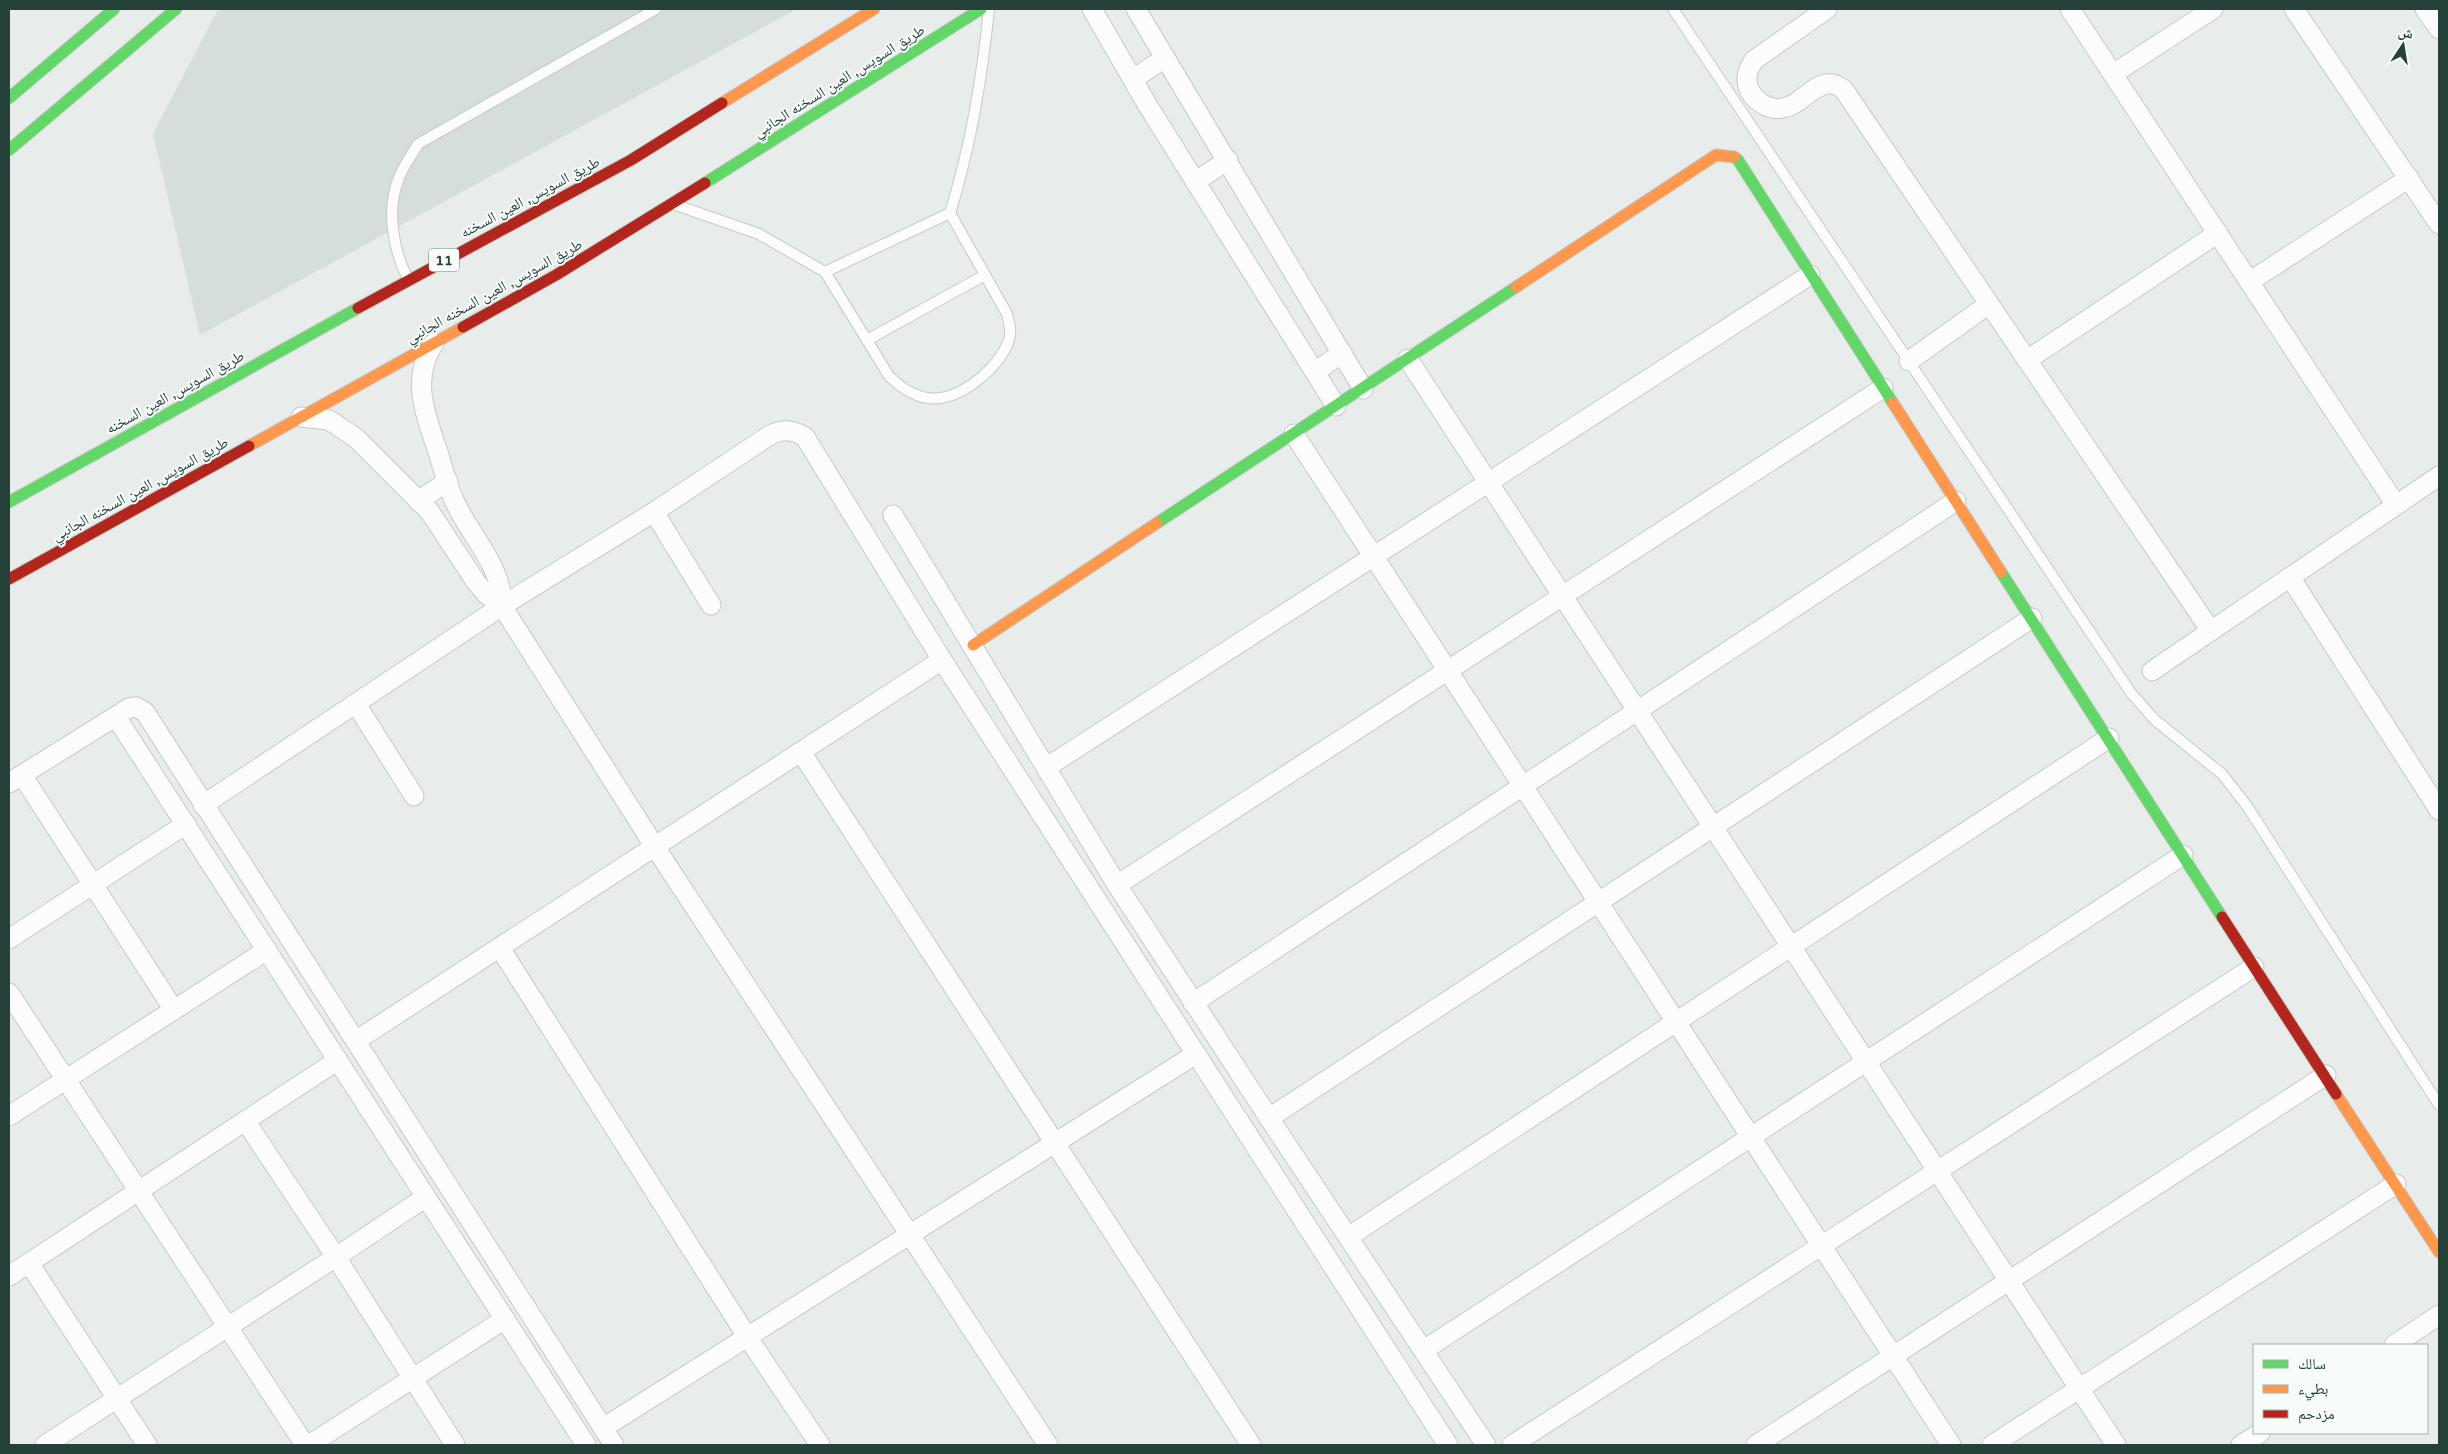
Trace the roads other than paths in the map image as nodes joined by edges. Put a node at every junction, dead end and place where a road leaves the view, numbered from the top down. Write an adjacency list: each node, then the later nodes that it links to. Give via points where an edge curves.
1 (114, 9): 19 (main road)
2 (176, 9): 20 (main road)
3 (656, 9): 31 (lane, via 418,144 399,178 392,208 398,260)
4 (874, 9): 31 (main road, طريق السويس, العين السخنه / 11, via 630,160)
5 (981, 9): 24 (main road, طريق السويس, العين السخنه الجانبي)
6 (989, 9): 25 (lane, via 977,107)
7 (1092, 9): 18 (street)
8 (1136, 9): 16 (street)
9 (1673, 9): 39 (lane)
10 (1827, 9): 33 (street, via 1754,60 1748,69 1747,81 1752,94 1772,108 1787,107 1822,85 1834,84 1844,90)
11 (2070, 9): 17 (street)
12 (2213, 9): 17 (street)
13 (2294, 9): 22 (street)
14 (2425, 9): 15 (street)
15 (2439, 29)
16 (1165, 58): 18 (street); 21 (street)
17 (2113, 74): 27 (street)
18 (1134, 79): 23 (street)
19 (9, 98)
20 (9, 150)
21 (1228, 160): 23 (street); 36 (street)
22 (2409, 178): 26 (street); 32 (street)
23 (1196, 181): 40 (street)
24 (672, 204): 28 (lane, via 759,234); 34 (main road, طريق السويس, العين السخنه الجانبي, via 556,275)
25 (950, 213): 28 (lane); 29 (lane)
26 (2439, 224)
27 (2218, 233): 32 (street); 38 (street)
28 (825, 272): 35 (lane)
29 (985, 275): 35 (lane); 35 (lane, via 1007,314 1010,328 1009,340 980,380 940,398 918,396 903,390 889,376)
30 (1810, 275): 37 (main road, via 1738,160 1723,153); 42 (main road); 48 (street)
31 (408, 280): 51 (main road, طريق السويس, العين السخنه / 11)
32 (2249, 282): 52 (street)
33 (1989, 304): 38 (street); 39 (street)
34 (437, 340): 44 (main road, طريق السويس, العين السخنه الجانبي); 47 (street, via 424,362 420,392)
35 (867, 340)
36 (1342, 353): 40 (street); 41 (street)
37 (1408, 359): 41 (main road); 48 (street)
38 (2027, 360): 64 (street)
39 (1908, 362): 103 (lane, via 2131,693 2155,720 2222,774 2247,806)
40 (1315, 372): 43 (street)
41 (1363, 388): 43 (main road)
42 (1883, 388): 49 (main road); 60 (street)
43 (1336, 406): 45 (main road)
44 (301, 417): 50 (street, via 323,419 343,428); 59 (main road, طريق السويس, العين السخنه الجانبي)
45 (1294, 434): 57 (street); 65 (main road)
46 (2439, 476): 52 (street)
47 (448, 481): 50 (street); 55 (street, via 454,500)
48 (1489, 482): 57 (street); 60 (street)
49 (1956, 500): 63 (main road); 70 (street)
50 (418, 501): 56 (street, via 430,512)
51 (9, 502)
52 (2396, 505): 58 (street)
53 (654, 512): 61 (street); 62 (street); 66 (street, via 770,435 786,430 805,437)
54 (893, 516): 65 (street)
55 (468, 524): 56 (street); 62 (street, via 498,578)
56 (446, 538): 62 (street, via 476,582)
57 (1373, 557): 67 (street); 74 (street)
58 (2290, 578): 64 (street); 77 (street)
59 (9, 579)
60 (1562, 595): 67 (street); 70 (street)
61 (711, 605)
62 (502, 606): 69 (street); 83 (street)
63 (2032, 618): 72 (main road); 82 (street)
64 (2211, 631): 68 (street)
65 (973, 645): 74 (street)
66 (942, 660): 73 (street); 98 (street)
67 (1447, 670): 76 (street); 86 (street)
68 (2152, 671)
69 (356, 704): 78 (street); 79 (street)
70 (1637, 710): 76 (street); 82 (street)
71 (116, 716): 75 (street); 79 (street, via 136,707 145,712); 81 (street)
72 (2109, 738): 84 (main road); 90 (street)
73 (801, 752): 83 (street); 108 (street)
74 (1047, 767): 86 (street)
75 (15, 779): 85 (street)
76 (1523, 786): 87 (street); 94 (street)
77 (2434, 790): 80 (street)
78 (414, 796)
79 (204, 805): 97 (street)
80 (2439, 810)
81 (186, 824): 85 (street); 91 (street)
82 (1714, 827): 87 (street); 90 (street)
83 (655, 847): 89 (street); 113 (street)
84 (2183, 855): 92 (main road); 100 (street)
85 (93, 884): 88 (street); 95 (street)
86 (1117, 885): 94 (street)
87 (1598, 902): 96 (street); 105 (street)
88 (9, 939)
89 (500, 948): 97 (street); 124 (street)
90 (1792, 948): 96 (street); 100 (street)
91 (267, 950): 95 (street); 99 (street)
92 (2254, 967): 101 (main road); 109 (street)
93 (9, 993): 102 (street)
94 (1193, 1003): 105 (street)
95 (174, 1010): 102 (street)
96 (1676, 1023): 107 (street); 114 (street)
97 (357, 1040): 131 (street)
98 (1196, 1054): 108 (street); 142 (street)
99 (338, 1060): 106 (street); 112 (street)
100 (1866, 1062): 107 (street); 109 (street)
101 (2326, 1074): 110 (main road); 120 (street)
102 (66, 1080): 104 (street); 111 (street)
103 (2439, 1105)
104 (9, 1116)
105 (1269, 1118): 114 (street)
106 (246, 1122): 111 (street); 117 (street)
107 (1751, 1137): 115 (street); 126 (street)
108 (1055, 1143): 113 (street); 141 (street)
109 (1938, 1171): 115 (street); 120 (street)
110 (2396, 1184): 116 (main road); 129 (street)
111 (139, 1192): 118 (street); 123 (street)
112 (426, 1197): 117 (street); 122 (street)
113 (909, 1235): 124 (street); 140 (street)
114 (1348, 1237): 126 (street)
115 (1822, 1246): 127 (street); 144 (street)
116 (2439, 1252)
117 (336, 1257): 123 (street); 128 (street)
118 (29, 1263): 119 (street); 130 (street)
119 (9, 1276)
120 (2009, 1281): 127 (street); 129 (street)
121 (2439, 1315): 125 (street)
122 (505, 1319): 128 (street); 137 (street)
123 (228, 1328): 130 (street); 135 (street)
124 (748, 1338): 131 (street); 139 (street)
125 (2396, 1344)
126 (1424, 1350): 143 (street)
127 (1893, 1356): 145 (street); 146 (street)
128 (413, 1379): 135 (street); 136 (street)
129 (2080, 1389): 147 (street); 148 (street)
130 (117, 1400): 133 (street); 134 (street)
131 (603, 1428): 138 (street)
132 (2258, 1434): 149 (street)
133 (44, 1445)
134 (147, 1445)
135 (307, 1445)
136 (455, 1445)
137 (585, 1445)
138 (614, 1445)
139 (820, 1445)
140 (1048, 1445)
141 (1251, 1445)
142 (1448, 1445)
143 (1486, 1445)
144 (1512, 1445)
145 (1756, 1445)
146 (1951, 1445)
147 (1992, 1445)
148 (2116, 1445)
149 (2241, 1445)

